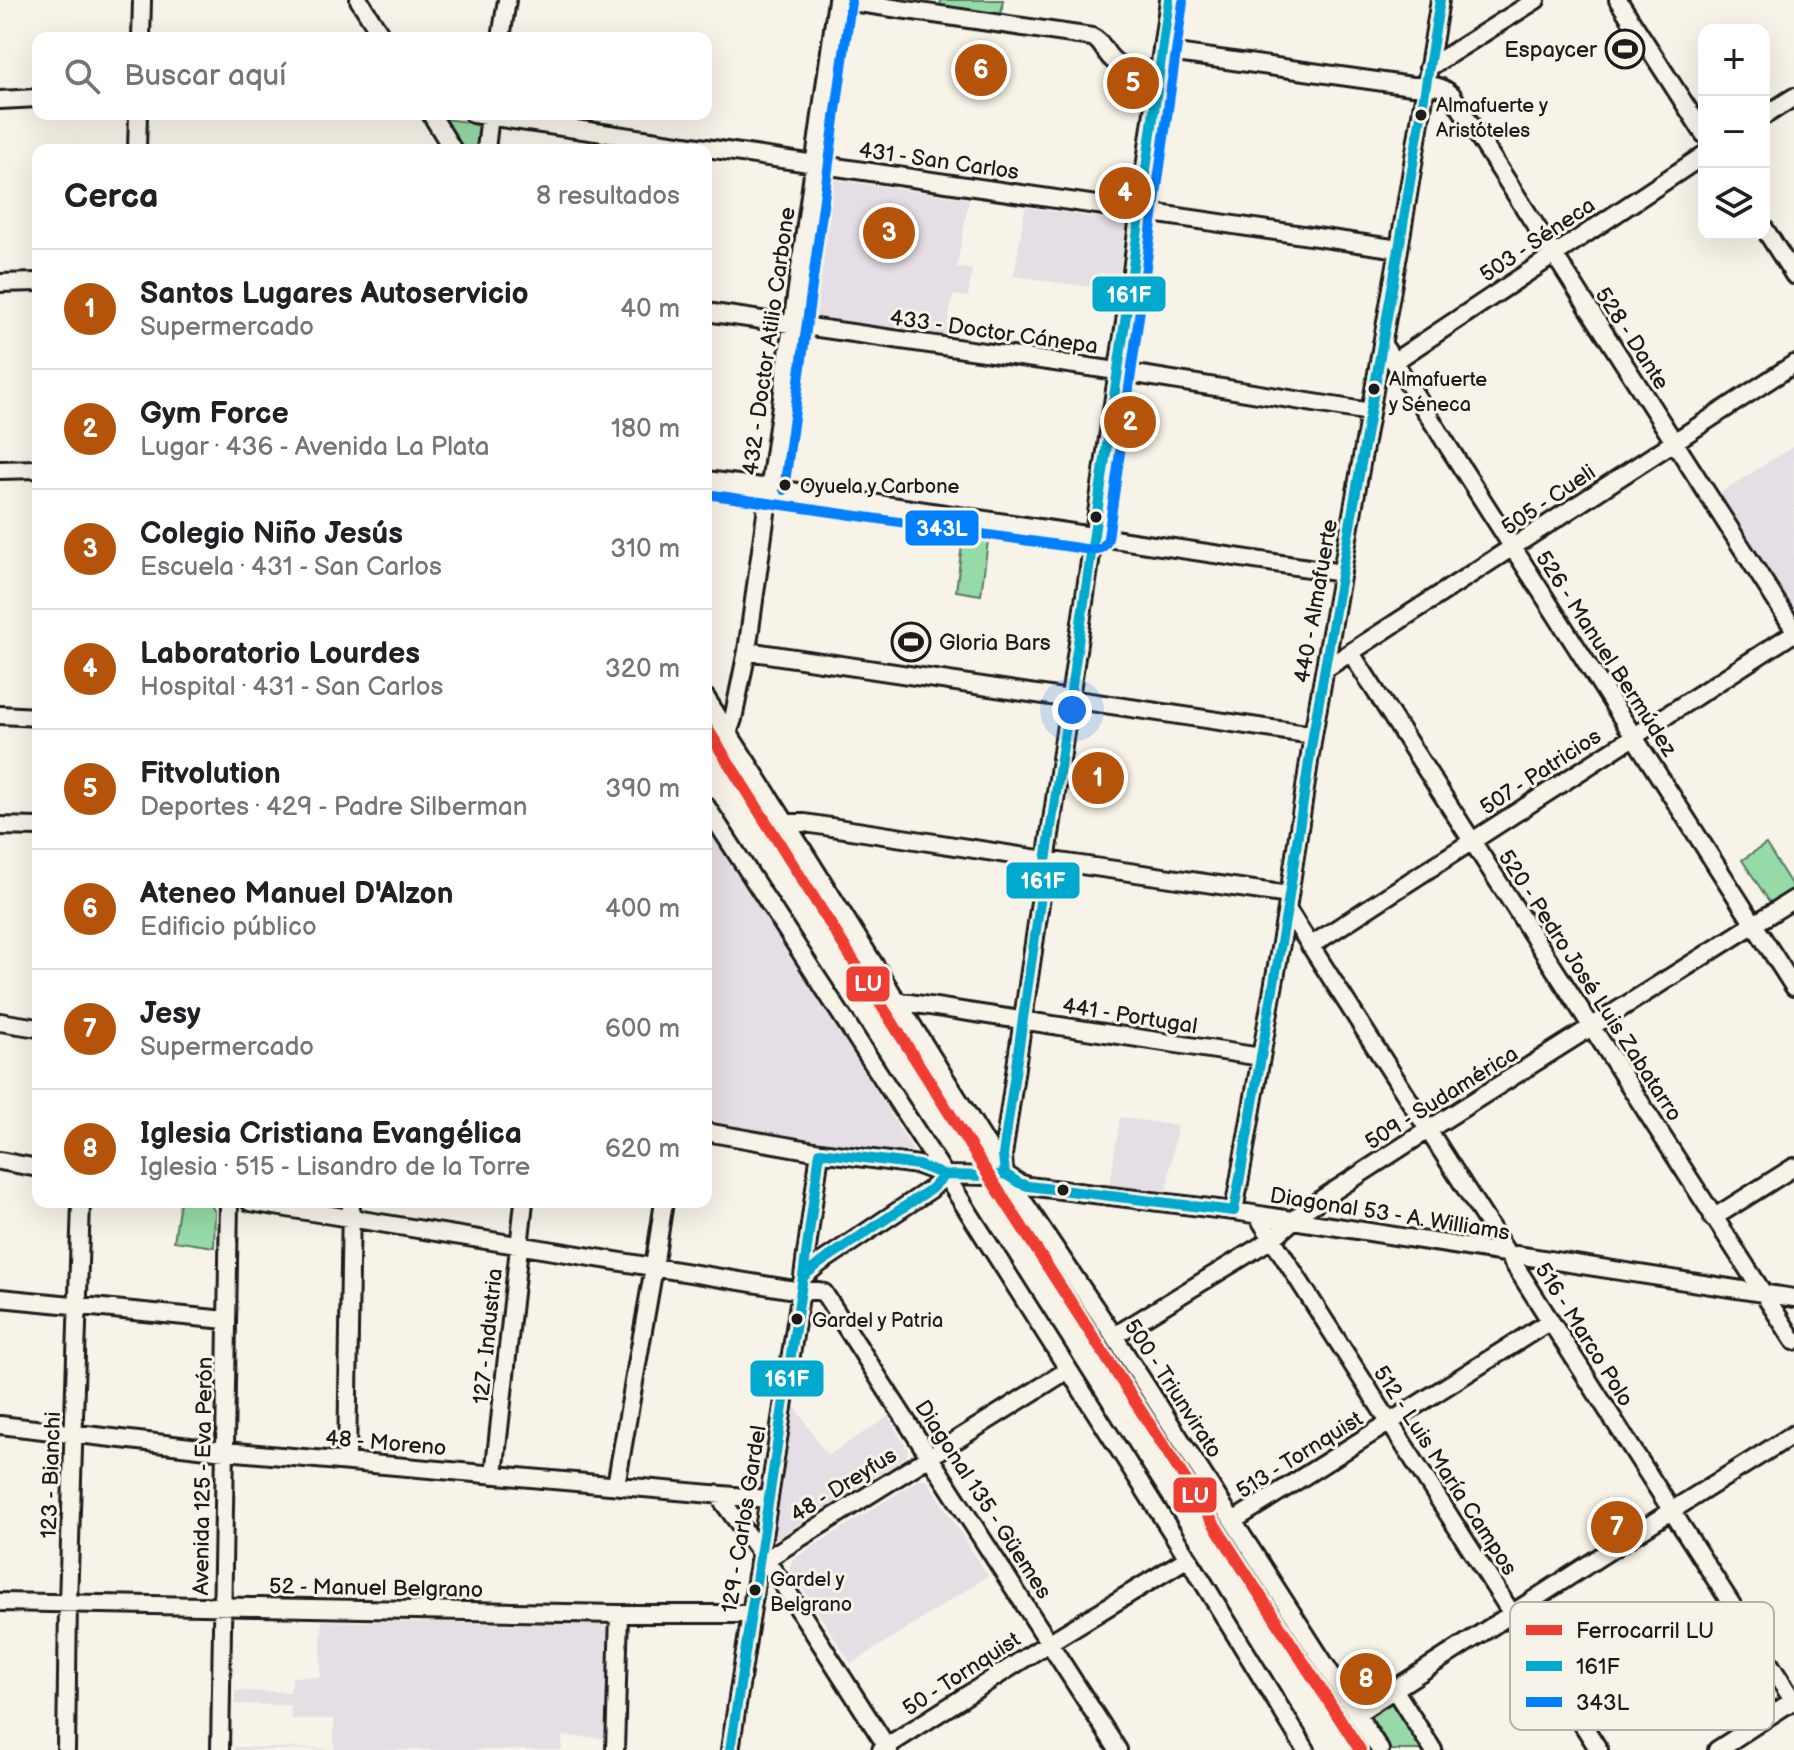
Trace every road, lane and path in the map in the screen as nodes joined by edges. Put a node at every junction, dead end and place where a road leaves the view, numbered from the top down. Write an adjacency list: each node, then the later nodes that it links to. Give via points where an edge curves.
1 (142, 0): 9 (street)
2 (359, 0): 10 (street)
3 (507, 0): 11 (street)
4 (838, 0): 13 (street, via 1092,37 1120,65); 30 (street, 432 - Doctor Atilio Carbone)
5 (1169, 0): 12 (street)
6 (1440, 0): 14 (street, 440 - Almafuerte)
7 (1536, 0): 14 (street)
8 (1618, 0): 23 (street)
9 (141, 32)
10 (379, 32)
11 (502, 32)
12 (1162, 51): 13 (street); 14 (street, via 1412,86)
13 (1159, 71): 31 (street)
14 (1427, 76): 33 (street, 440 - Almafuerte); 34 (street, 528 - Dante, via 1452,95)
15 (1794, 97): 18 (street)
16 (32, 98): 17 (street)
17 (0, 100)
18 (1770, 112)
19 (138, 120): 24 (street)
20 (435, 120): 25 (street)
21 (489, 120): 26 (street)
22 (523, 120): 27 (street, 431 - San Carlos)
23 (1698, 125)
24 (137, 144)
25 (449, 144)
26 (487, 144)
27 (682, 144)
28 (712, 149): 30 (street, 431 - San Carlos)
29 (1698, 159): 34 (street, 503 - Séneca)
30 (814, 164): 31 (street, 431 - San Carlos); 39 (street, 432 - Doctor Atilio Carbone)
31 (1140, 211): 33 (street, 431 - San Carlos); 43 (street)
32 (1770, 237): 35 (street)
33 (1399, 249): 40 (street, 440 - Almafuerte)
34 (1553, 254): 41 (street, 503 - Séneca); 45 (street, 528 - Dante)
35 (1794, 275)
36 (32, 282): 37 (street)
37 (0, 283)
38 (712, 313): 39 (street, 433 - Doctor Cánepa)
39 (792, 324): 43 (street, 433 - Doctor Cánepa); 49 (street, 432 - Doctor Atilio Carbone)
40 (1382, 343): 41 (street, 526 - Manuel Bermúdez); 44 (street, 440 - Almafuerte)
41 (1395, 361): 51 (street, 526 - Manuel Bermúdez)
42 (1794, 364): 45 (street, 505 - Cueli)
43 (1117, 371): 44 (street, 433 - Doctor Cánepa); 50 (street)
44 (1370, 412): 52 (street, 440 - Almafuerte)
45 (1674, 443): 51 (street, 505 - Cueli); 53 (street, 528 - Dante)
46 (32, 469): 47 (street)
47 (0, 470)
48 (712, 481): 49 (street)
49 (770, 488): 50 (street); 54 (street, 432 - Doctor Atilio Carbone)
50 (1094, 536): 52 (street); 57 (street)
51 (1513, 548): 55 (street, 505 - Cueli); 63 (street, 526 - Manuel Bermúdez)
52 (1342, 573): 56 (street, 440 - Almafuerte)
53 (1794, 631): 63 (street, 507 - Patricios)
54 (747, 651): 57 (street); 61 (street, 432 - Doctor Atilio Carbone)
55 (1351, 653): 56 (street, 505 - Cueli); 68 (street, 520 - Pedro José Luis Zabatarro)
56 (1325, 669): 62 (street, 440 - Almafuerte)
57 (1070, 699): 62 (street); 69 (street)
58 (712, 708): 61 (street, 500 - Triunvirato)
59 (0, 715): 60 (street)
60 (32, 717)
61 (728, 733): 65 (street, 500 - Triunvirato)
62 (1313, 735): 71 (street, 440 - Almafuerte)
63 (1633, 736): 68 (street, 507 - Patricios); 72 (street, 526 - Manuel Bermúdez)
64 (712, 815): 88 (street)
65 (786, 823): 69 (street); 75 (street, 500 - Triunvirato)
66 (0, 826): 67 (street)
67 (32, 827)
68 (1473, 840): 73 (street, 507 - Patricios); 79 (street, 520 - Pedro José Luis Zabatarro)
69 (1046, 860): 71 (street); 76 (street)
70 (1794, 899): 72 (street, 509 - Sudamérica)
71 (1288, 902): 73 (street, 516 - Marco Polo); 80 (street, 440 - Almafuerte)
72 (1755, 925): 74 (street, 526 - Manuel Bermúdez); 79 (street, 509 - Sudamérica)
73 (1310, 946): 81 (street, 516 - Marco Polo)
74 (1794, 987)
75 (897, 1001): 76 (street, 441 - Portugal); 87 (street, 500 - Triunvirato)
76 (1022, 1020): 80 (street, 441 - Portugal); 87 (street, via 1003,1155)
77 (0, 1022): 78 (street)
78 (32, 1027)
79 (1592, 1027): 81 (street, 509 - Sudamérica); 97 (street, 520 - Pedro José Luis Zabatarro)
80 (1261, 1057): 95 (street, 440 - Almafuerte)
81 (1428, 1130): 98 (street, 509 - Sudamérica); 101 (street, 516 - Marco Polo)
82 (712, 1133): 83 (street, Diagonal 53 - A. Williams)
83 (820, 1152): 88 (street, Diagonal 53 - A. Williams, via 918,1165); 103 (street, 129 - Carlos Gardel)
84 (0, 1161): 85 (street)
85 (32, 1167)
86 (1794, 1167): 97 (street)
87 (1005, 1174): 88 (street, Diagonal 53 - A. Williams); 95 (street, Diagonal 53 - A. Williams, via 1028,1186); 110 (street, 500 - Triunvirato)
88 (945, 1175): 103 (street, via 820,1263); 112 (street)
89 (81, 1208): 107 (street, 123 - Bianchi)
90 (229, 1208): 108 (street, Avenida 125 - Eva Perón)
91 (326, 1208): 94 (street, Diagonal 135 - Güemes)
92 (523, 1208): 100 (street, 127 - Industria)
93 (663, 1208): 102 (street)
94 (351, 1210): 100 (street, Diagonal 135 - Güemes); 119 (street)
95 (1234, 1211): 96 (street, Diagonal 53 - A. Williams)
96 (1257, 1215): 98 (street, Diagonal 53 - A. Williams); 99 (street, 512 - Luis María Campos)
97 (1713, 1218): 104 (street, 520 - Pedro José Luis Zabatarro)
98 (1294, 1220): 99 (street, 509 - Sudamérica); 101 (street, Diagonal 53 - A. Williams)
99 (1272, 1239): 110 (street, 509 - Sudamérica); 113 (street, 512 - Luis María Campos)
100 (519, 1245): 102 (street, Diagonal 135 - Güemes); 120 (street, 127 - Industria)
101 (1509, 1254): 104 (street, Diagonal 53 - A. Williams); 109 (street, 516 - Marco Polo)
102 (654, 1267): 103 (street, Diagonal 135 - Güemes); 121 (street)
103 (802, 1284): 118 (street, Diagonal 135 - Güemes, via 829,1300); 123 (street, 129 - Carlos Gardel)
104 (1764, 1294): 106 (street, Diagonal 53 - A. Williams); 111 (street, 520 - Pedro José Luis Zabatarro)
105 (0, 1298): 107 (street)
106 (1794, 1298)
107 (76, 1306): 108 (street); 115 (street, 123 - Bianchi)
108 (226, 1320): 117 (street, Avenida 125 - Eva Perón)
109 (1550, 1321): 113 (street, 513 - Tornquist); 124 (street, 516 - Marco Polo)
110 (1114, 1336): 125 (street, 500 - Triunvirato)
111 (1794, 1341)
112 (1068, 1370): 118 (street, 48 - Dreyfus); 127 (street)
113 (1390, 1423): 125 (street, 513 - Tornquist); 133 (street, 512 - Luis María Campos)
114 (0, 1425): 115 (street, 48 - Moreno)
115 (74, 1432): 117 (street, 48 - Moreno); 131 (street, 123 - Bianchi)
116 (1794, 1434): 124 (street)
117 (225, 1451): 119 (street, 48 - Moreno); 132 (street, Avenida 125 - Eva Perón)
118 (929, 1456): 126 (street, 48 - Dreyfus); 137 (street, Diagonal 135 - Güemes)
119 (347, 1460): 120 (street, 48 - Moreno)
120 (494, 1475): 121 (street, 48 - Moreno)
121 (616, 1485): 122 (street, 48 - Moreno)
122 (718, 1495): 123 (street, 48 - Moreno); 126 (street)
123 (768, 1499): 126 (street, 129 - Carlos Gardel)
124 (1671, 1511): 129 (street); 130 (street, 516 - Marco Polo)
125 (1233, 1521): 141 (street, 500 - Triunvirato)
126 (763, 1556): 135 (street, 129 - Carlos Gardel); 145 (street)
127 (1188, 1558): 137 (street, 50 - Tornquist); 151 (street)
128 (0, 1602): 131 (street, 52 - Manuel Belgrano)
129 (1529, 1602)
130 (1730, 1602)
131 (68, 1603): 132 (street, 52 - Manuel Belgrano); 146 (street, 123 - Bianchi)
132 (222, 1606): 134 (street, 52 - Manuel Belgrano); 147 (street, Avenida 125 - Eva Perón)
133 (1510, 1610)
134 (619, 1614): 135 (street, 52 - Manuel Belgrano); 148 (street)
135 (750, 1614): 149 (street, 129 - Carlos Gardel)
136 (1510, 1614): 139 (street)
137 (1050, 1642): 145 (street, 50 - Tornquist); 150 (street, Diagonal 135 - Güemes)
138 (1774, 1670): 140 (street, 516 - Marco Polo)
139 (1394, 1689): 141 (street); 153 (street)
140 (1794, 1701): 142 (street)
141 (1356, 1714): 152 (street, 500 - Triunvirato)
142 (1774, 1714)
143 (1586, 1730): 154 (street, 512 - Luis María Campos)
144 (1748, 1730): 155 (street)
145 (886, 1749)
146 (66, 1750)
147 (220, 1750)
148 (615, 1750)
149 (730, 1750)
150 (1118, 1750)
151 (1305, 1750)
152 (1380, 1750)
153 (1433, 1750)
154 (1599, 1750)
155 (1717, 1750)

